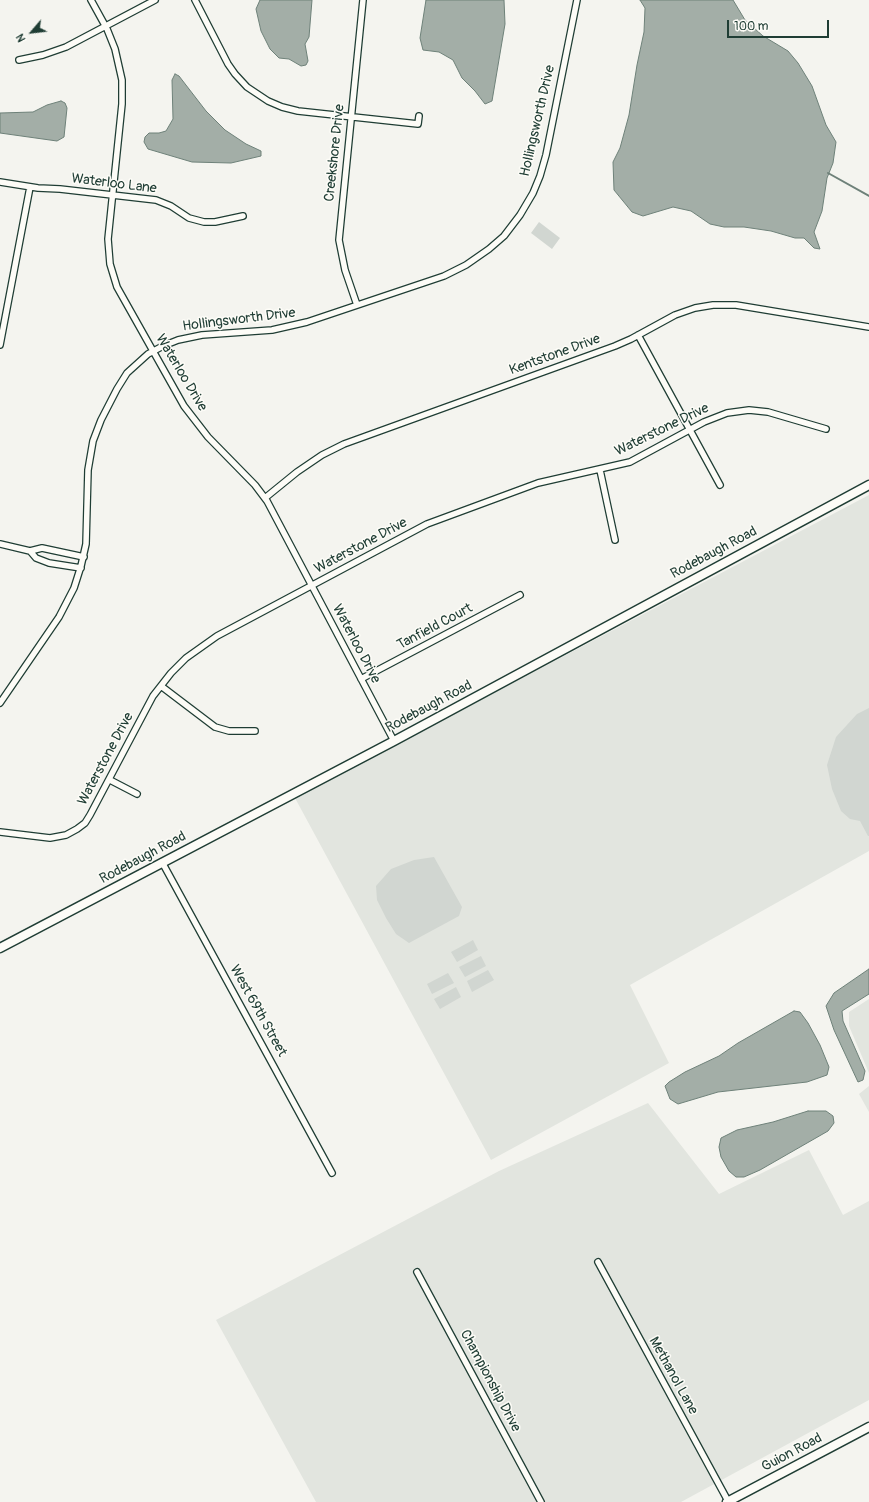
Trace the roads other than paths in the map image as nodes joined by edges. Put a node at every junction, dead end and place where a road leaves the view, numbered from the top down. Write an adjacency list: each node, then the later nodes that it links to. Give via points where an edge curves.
1 (91, 0): 6 (street, Waterloo Drive)
2 (155, 0): 6 (street)
3 (195, 0): 9 (street, via 232,69 241,81 257,94 290,109)
4 (363, 0): 9 (street, Creekshore Drive)
5 (577, 0): 14 (street, Hollingsworth Drive, via 543,166 520,215 497,243 462,267 444,276)
6 (106, 26): 7 (street, via 57,50); 12 (street, Waterloo Drive, via 115,49 122,80 122,104)
7 (19, 60)
8 (419, 116): 9 (street, via 418,124)
9 (351, 117): 14 (street, Creekshore Drive, via 339,240 345,270)
10 (0, 182): 11 (street, Waterloo Lane)
11 (30, 187): 12 (street, Waterloo Lane); 17 (street)
12 (112, 195): 13 (street, Waterloo Lane, via 156,200 200,221 215,222); 18 (street, Waterloo Drive, via 108,239 109,259 114,278 121,295)
13 (243, 216)
14 (357, 306): 18 (street, Hollingsworth Drive, via 286,328 192,336)
15 (869, 327): 16 (street, Kentstone Drive, via 723,304 687,310)
16 (638, 335): 20 (street); 24 (street, Kentstone Drive, via 615,346 344,444 297,472)
17 (0, 345)
18 (154, 351): 24 (street, Waterloo Drive, via 189,412 208,437 245,473); 28 (street, Hollingsworth Drive, via 136,364 123,378 95,435 88,470)
19 (826, 429): 20 (street, Waterstone Drive, via 768,412 749,410 720,415)
20 (690, 430): 21 (street, Waterstone Drive, via 633,461); 22 (street)
21 (600, 470): 25 (street); 30 (street, Waterstone Drive, via 538,484 432,522)
22 (720, 484)
23 (869, 485): 36 (street, Rodebaugh Road)
24 (265, 498): 30 (street, Waterloo Drive)
25 (615, 540)
26 (0, 544): 27 (street)
27 (30, 551): 28 (street, via 42,548); 29 (street, via 36,558 49,563)
28 (84, 557): 29 (street, Hollingsworth Drive)
29 (81, 568): 34 (street, Hollingsworth Drive, via 62,612)
30 (312, 586): 32 (street, Waterloo Drive); 33 (street, Waterstone Drive, via 206,642 181,662)
31 (520, 595): 32 (street, Tanfield Court)
32 (361, 679): 36 (street, Waterloo Drive)
33 (161, 686): 35 (street, via 215,727 229,731); 37 (street, Waterstone Drive, via 148,704)
34 (0, 703)
35 (255, 731)
36 (394, 741): 40 (street, Rodebaugh Road)
37 (110, 780): 38 (street); 39 (street, Waterstone Drive, via 87,820 77,830 50,838)
38 (137, 794)
39 (0, 832)
40 (162, 862): 41 (street, Rodebaugh Road); 42 (street, West 69th Street)
41 (0, 948)
42 (332, 1172)
43 (598, 1262): 47 (street, Methanol Lane)
44 (417, 1272): 46 (street, Championship Drive)
45 (869, 1427): 47 (street, Guion Road)
46 (540, 1502)
47 (727, 1502)

